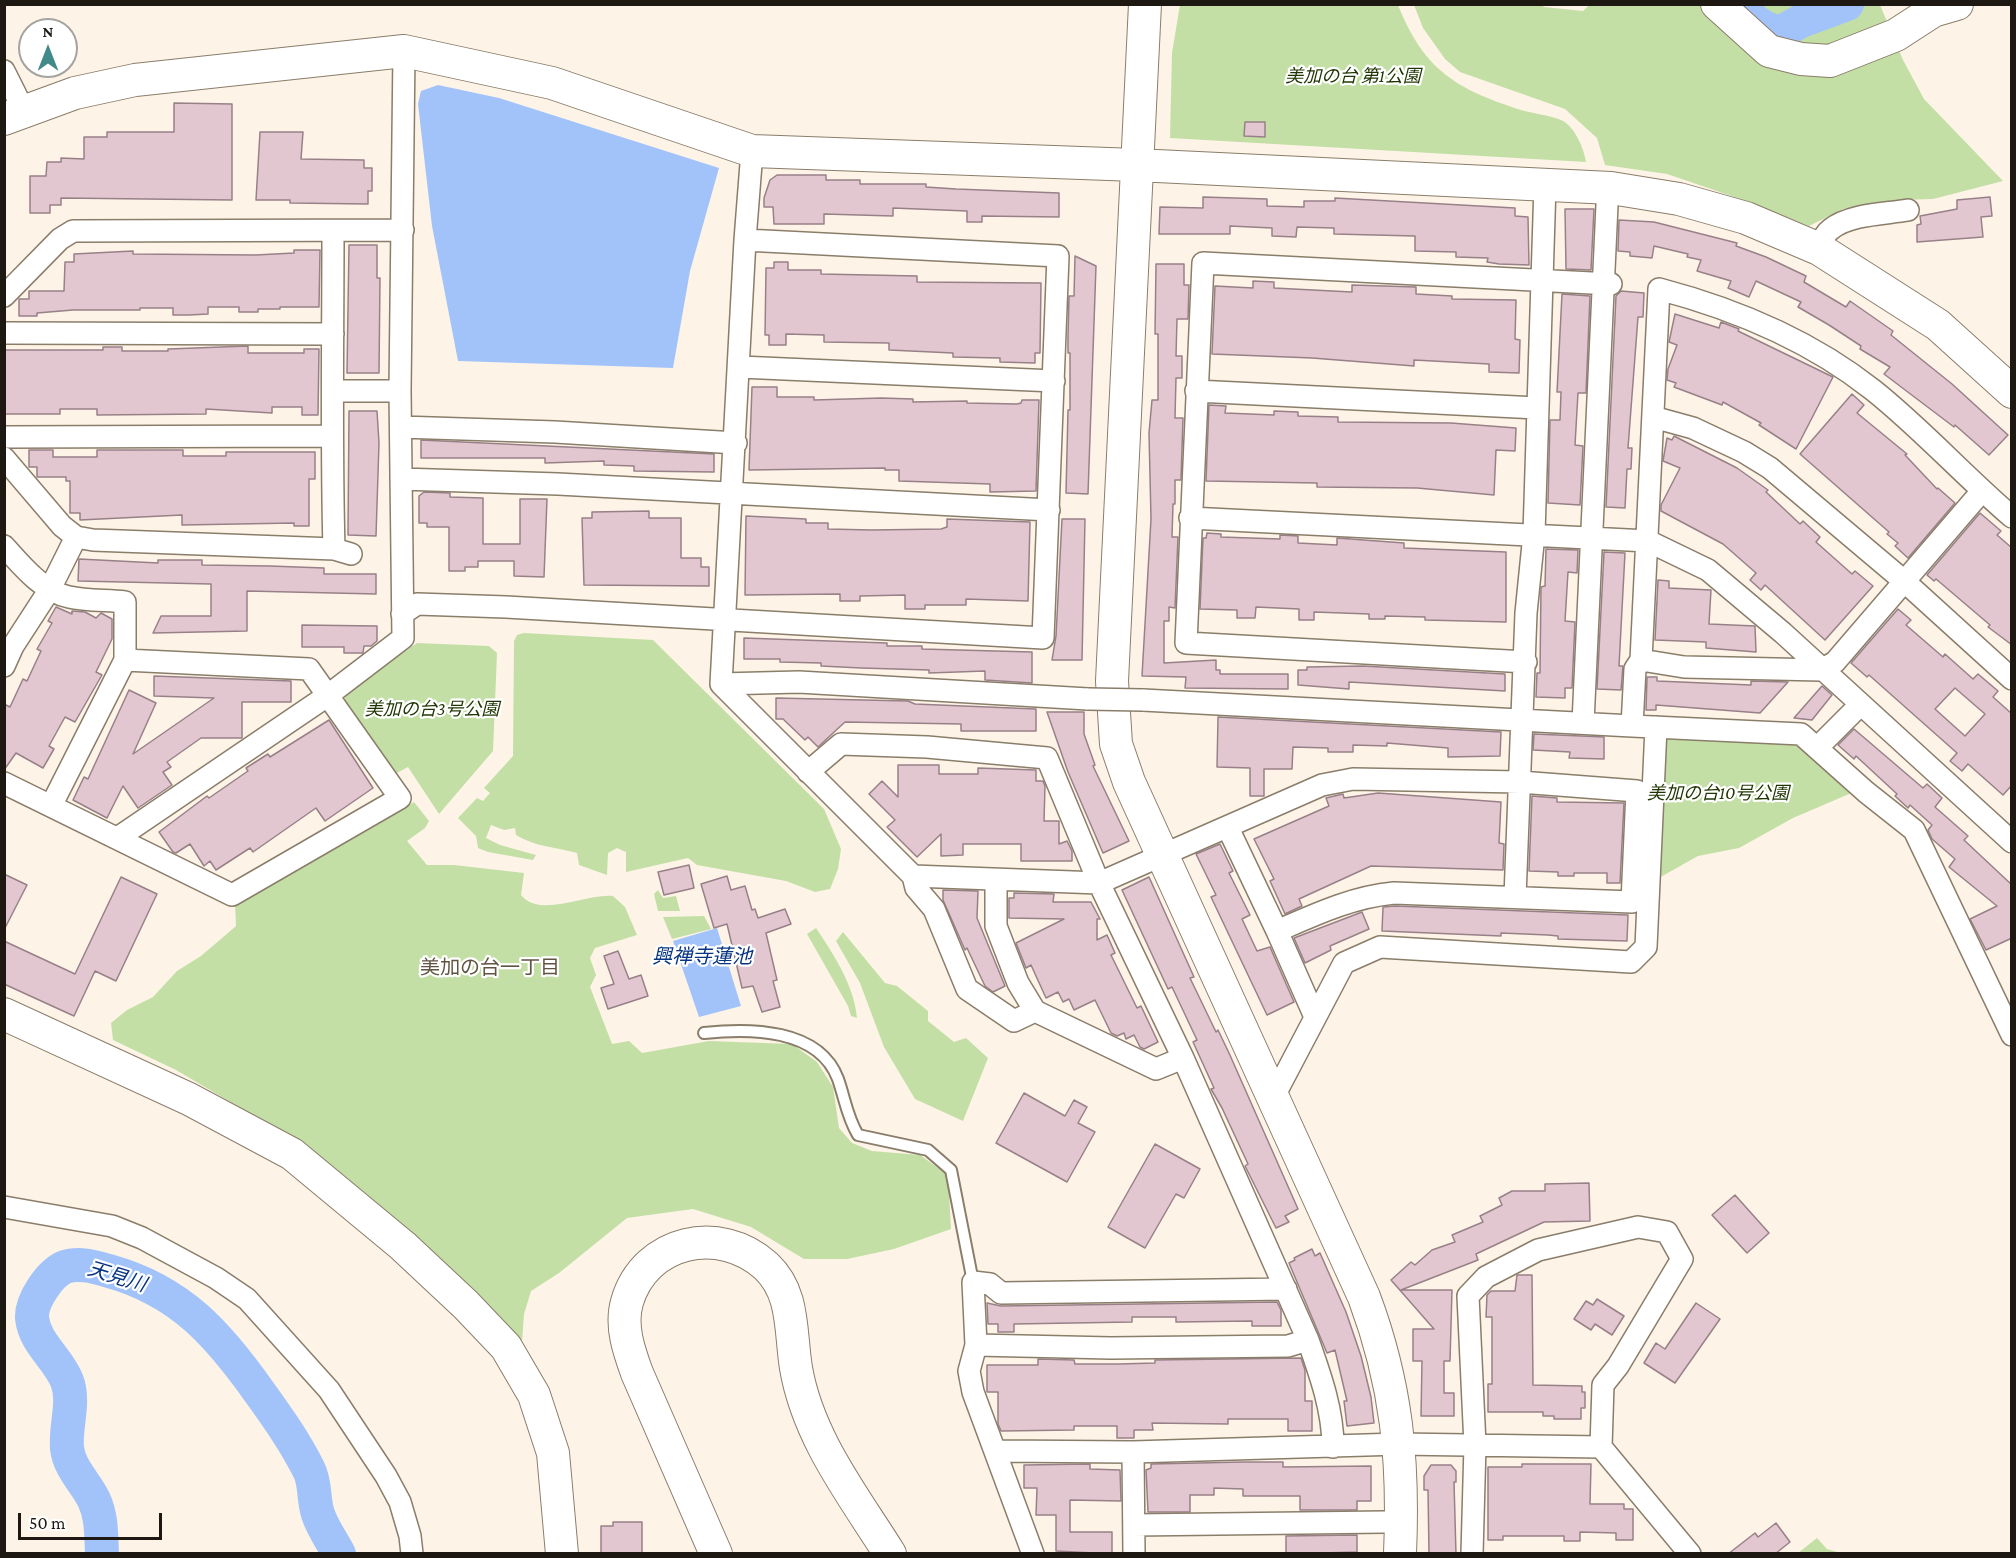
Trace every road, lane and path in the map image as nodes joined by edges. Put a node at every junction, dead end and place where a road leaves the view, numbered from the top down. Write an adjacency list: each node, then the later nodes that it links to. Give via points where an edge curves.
1 (1145, 4): 8 (street)
2 (1717, 4): 3 (street, via 1769,51 1830,61 1896,35)
3 (1940, 7)
4 (404, 51): 6 (street, via 135,80 75,93); 7 (street, via 552,82); 12 (street)
5 (4, 71): 6 (street)
6 (14, 115)
7 (752, 151): 8 (street); 14 (street)
8 (1136, 165): 9 (street); 71 (street, via 1113,714 1116,744 1129,782)
9 (1545, 185): 15 (street, via 1611,188 1679,199 1746,218); 16 (street)
10 (1607, 205): 17 (street)
11 (1908, 210): 15 (street, via 1847,221 1832,228)
12 (403, 230): 13 (street); 24 (street)
13 (333, 231): 18 (street, via 73,231 60,239); 20 (street)
14 (745, 240): 21 (street); 22 (street, via 1058,256)
15 (1819, 249): 26 (street, via 1938,325)
16 (1544, 281): 17 (street); 25 (street, via 1203,263); 27 (street)
17 (1608, 284): 42 (street)
18 (4, 296)
19 (4, 333): 20 (street)
20 (333, 334): 23 (street)
21 (740, 367): 22 (street); 32 (street)
22 (1054, 381): 37 (street)
23 (334, 391): 24 (street); 30 (street)
24 (400, 391): 29 (street)
25 (1196, 391): 27 (street); 39 (street)
26 (2012, 392)
27 (1537, 408): 40 (street)
28 (1653, 417): 35 (street, via 1654,288 1705,301 1767,326 1846,370); 43 (street); 45 (street, via 1693,428 1770,468)
29 (401, 427): 32 (street); 34 (street)
30 (331, 436): 31 (street); 41 (street, via 342,551)
31 (4, 437)
32 (736, 443): 36 (street)
33 (4, 458): 41 (street)
34 (401, 479): 36 (street); 47 (street, via 395,555)
35 (1982, 491): 38 (street); 45 (street)
36 (732, 493): 37 (street); 48 (street)
37 (1049, 510): 48 (street, via 1043,638)
38 (2012, 517)
39 (1190, 518): 40 (street); 52 (street, via 1186,643)
40 (1534, 534): 42 (street); 52 (street, via 1526,613)
41 (76, 537): 46 (street)
42 (1591, 538): 43 (street); 60 (street)
43 (1647, 542): 51 (street); 54 (street, via 1708,570)
44 (4, 546): 46 (street, via 21,566)
45 (1904, 581): 54 (street, via 1835,662); 55 (street)
46 (50, 589): 49 (street); 50 (street, via 68,597 125,602)
47 (402, 614): 48 (street, via 417,604); 57 (street, via 403,638)
48 (723, 618): 56 (street)
49 (9, 641): 53 (street)
50 (125, 660): 57 (street, via 309,669); 67 (street)
51 (1641, 660): 54 (street, via 1684,667); 61 (street, via 1635,669)
52 (1526, 662): 59 (street)
53 (4, 666)
54 (1821, 670): 58 (street)
55 (2012, 679)
56 (721, 684): 59 (street, bridge, via 799,682); 64 (street)
57 (327, 696): 69 (street); 69 (street, via 400,798 232,895)
58 (1860, 705): 63 (street); 70 (street)
59 (1524, 720): 60 (street); 65 (street)
60 (1583, 723): 61 (street)
61 (1632, 726): 62 (street)
62 (1656, 727): 63 (street, via 1801,734); 79 (street, via 1646,947 1631,962 1380,947 1344,963)
63 (1817, 748): 81 (street, via 1914,830)
64 (808, 772): 72 (street); 74 (street, via 840,744 1047,758)
65 (1520, 782): 68 (street, via 1353,778 1322,785); 75 (street); 75 (street, via 1637,791 1632,902)
66 (4, 783): 67 (street)
67 (52, 804): 69 (street)
68 (1228, 828): 71 (street); 76 (street)
69 (119, 837)
70 (2012, 842)
71 (1163, 853): 74 (street); 83 (street)
72 (913, 876): 73 (street, via 930,874); 77 (street, via 916,888 934,909 967,989 1014,1021)
73 (996, 881): 74 (street); 77 (street, via 996,926 1018,983)
74 (1099, 883): 82 (street)
75 (1515, 897): 76 (street, via 1368,895)
76 (1277, 931): 79 (street)
77 (1035, 1011): 82 (street, via 1156,1069)
78 (4, 1014): 98 (street, via 189,1099 292,1154 403,1246 466,1305 506,1347 534,1395 553,1453)
79 (1315, 1017): 83 (street)
80 (704, 1033): 85 (lane, via 760,1031 802,1042 824,1056 837,1077 849,1120 858,1135 928,1150 951,1170)
81 (2012, 1035)
82 (1183, 1058): 86 (street)
83 (1273, 1098): 89 (street, via 1381,1342 1393,1392)
84 (4, 1207): 97 (street, via 112,1226 207,1273 247,1299 329,1390 386,1476 400,1502)
85 (973, 1282): 86 (street, via 990,1284 1001,1293); 88 (street)
86 (1286, 1289): 87 (street)
87 (1308, 1340): 88 (street, via 1288,1346); 91 (street, via 1321,1375 1333,1428)
88 (976, 1345): 93 (street, via 969,1371)
89 (1399, 1444): 90 (street); 91 (street); 103 (street)
90 (1475, 1445): 92 (street); 92 (street, via 1468,1296 1486,1277 1538,1250 1638,1227 1667,1232 1682,1259 1603,1385); 104 (street)
91 (1333, 1447): 94 (street)
92 (1601, 1447): 105 (street)
93 (996, 1451): 94 (street); 101 (street)
94 (1133, 1452): 96 (street)
95 (1385, 1522): 96 (street)
96 (1134, 1525): 102 (street)
97 (412, 1554)
98 (562, 1554)
99 (716, 1554): 100 (street, via 629,1351 625,1328 626,1304 642,1272 660,1255 702,1241 748,1252 780,1281 790,1307 796,1369 808,1411 838,1474)
100 (890, 1554)
101 (1033, 1554)
102 (1134, 1554)
103 (1400, 1554)
104 (1472, 1554)
105 (1690, 1554)

